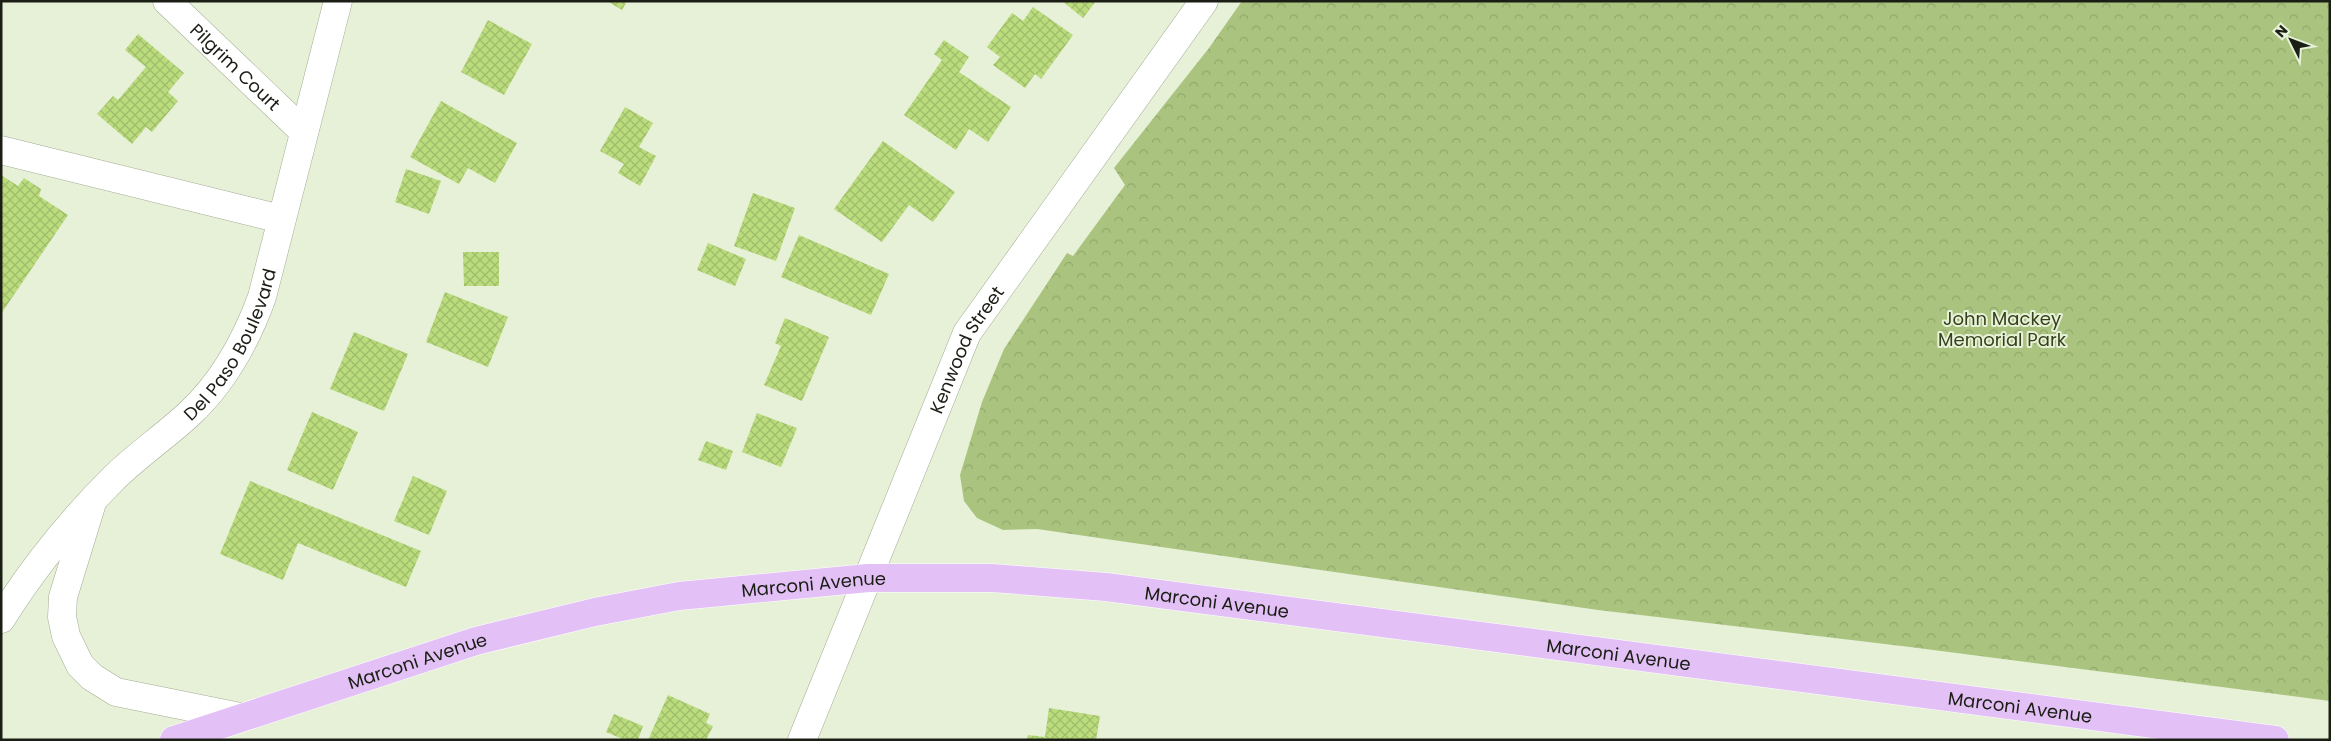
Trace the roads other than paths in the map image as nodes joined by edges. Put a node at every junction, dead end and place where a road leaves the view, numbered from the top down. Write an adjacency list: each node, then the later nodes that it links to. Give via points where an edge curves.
1 (167, 1): 4 (street, Pilgrim Court)
2 (338, 1): 4 (street, Del Paso Boulevard)
3 (1204, 1): 8 (street, Kenwood Street, via 966,333)
4 (304, 132): 6 (street, Del Paso Boulevard)
5 (1, 150): 6 (street)
6 (281, 218): 7 (street, Del Paso Boulevard, via 262,297 226,372 189,414)
7 (93, 500): 9 (street, Del Paso Boulevard, via 22,585); 10 (street, via 63,596 66,636 80,665 116,692)
8 (868, 578): 10 (main road, Marconi Avenue, via 679,596 595,612 476,641); 12 (street, Kenwood Street); 13 (main road, Marconi Avenue, via 992,578 1106,586)
9 (1, 619)
10 (240, 717): 11 (main road, Marconi Avenue)
11 (174, 740)
12 (802, 740)
13 (2276, 740)

